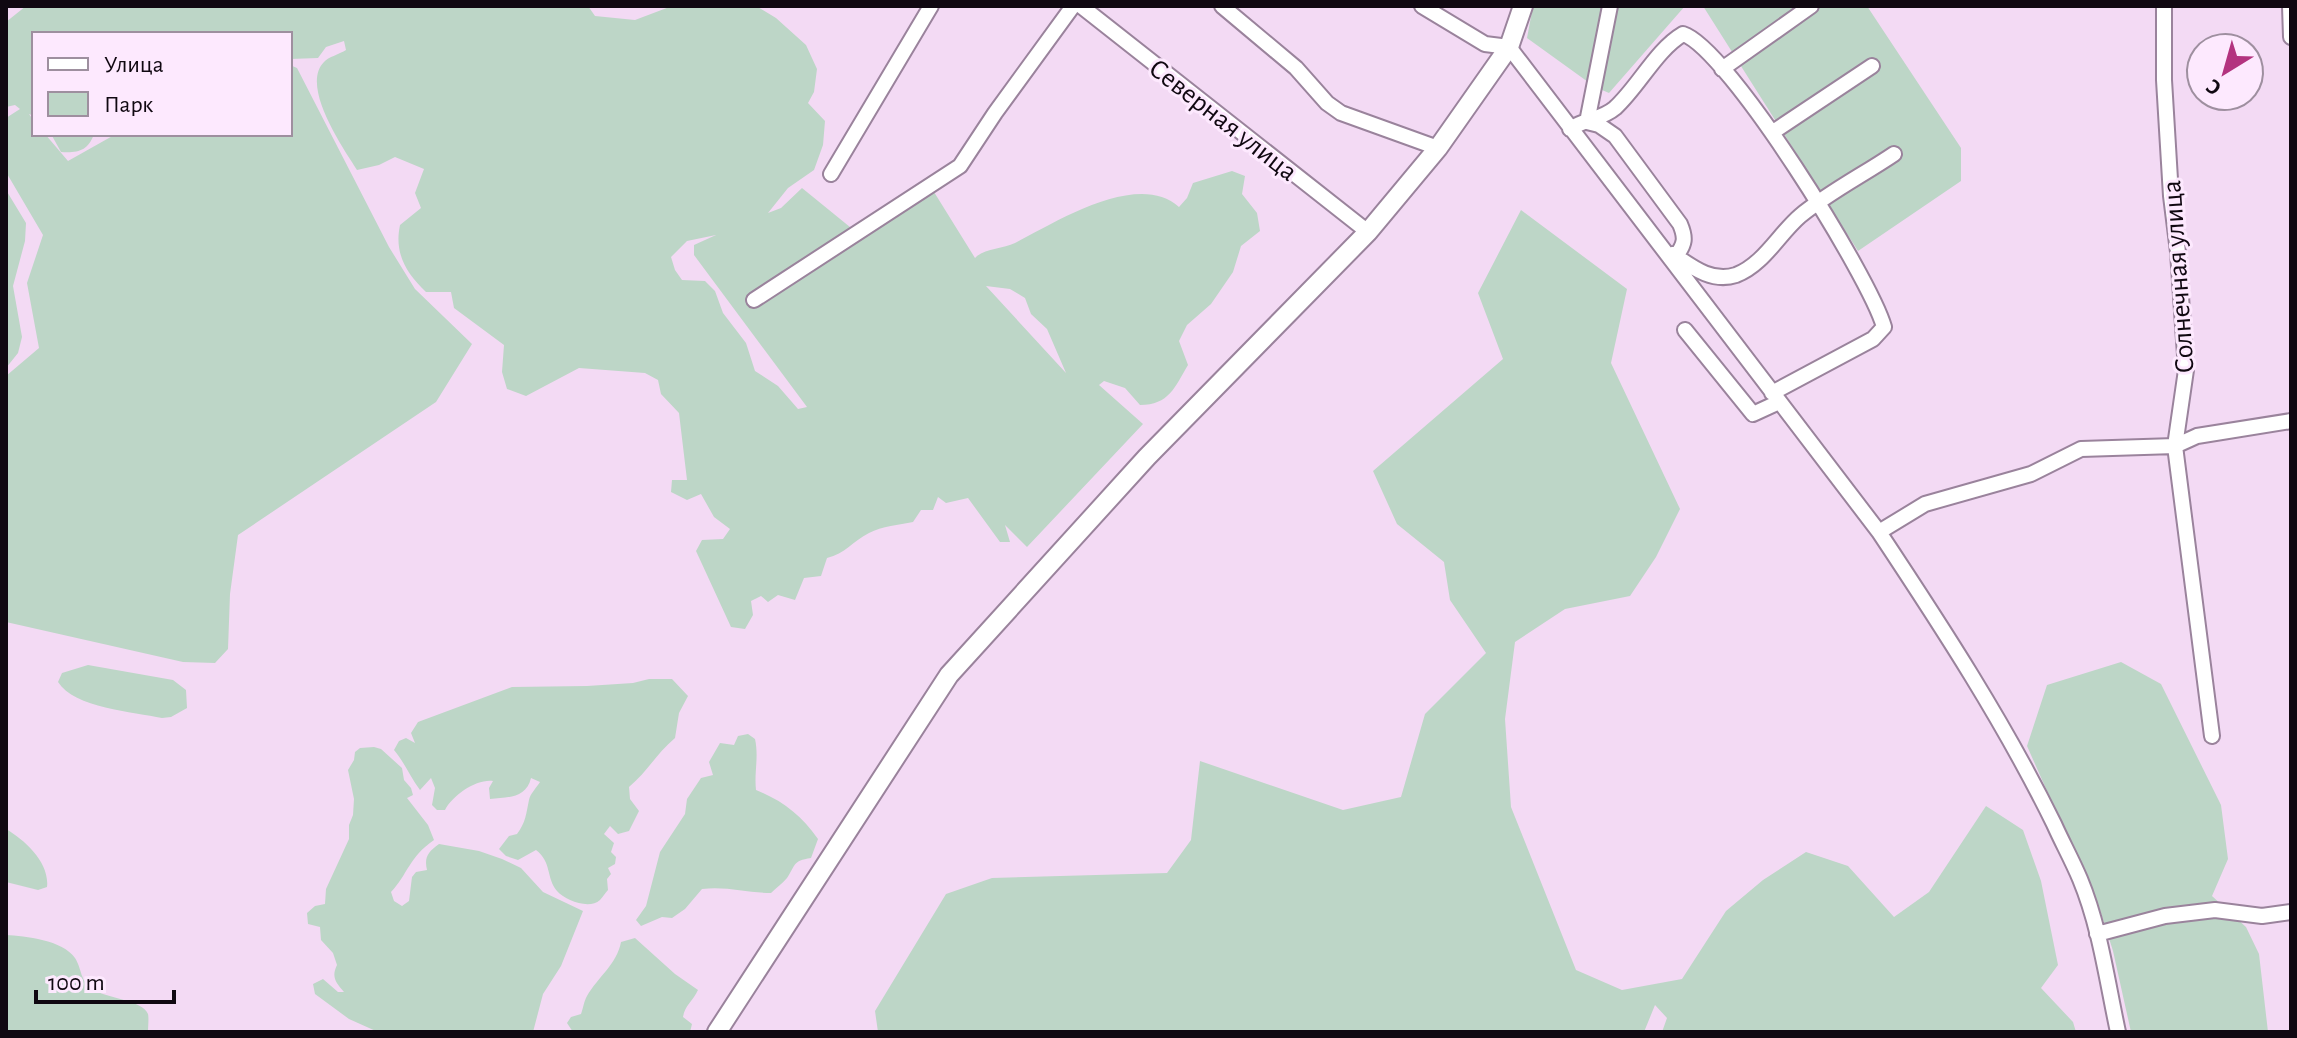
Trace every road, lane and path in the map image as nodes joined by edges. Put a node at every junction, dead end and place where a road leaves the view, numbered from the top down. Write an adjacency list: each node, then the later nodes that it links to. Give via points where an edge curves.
1 (931, 6): 20 (street)
2 (1073, 6): 25 (street, via 960,166)
3 (1081, 6): 22 (street, Северная улица)
4 (1222, 6): 18 (street, via 1334,108)
5 (1422, 6): 12 (street, via 1485,44)
6 (1523, 6): 12 (main road)
7 (1610, 6): 15 (street)
8 (1811, 6): 14 (street)
9 (2164, 6): 29 (street, Солнечная улица, via 2171,196 2186,370)
10 (2290, 6): 11 (street)
11 (2291, 37)
12 (1509, 47): 16 (street); 18 (main road)
13 (1872, 66): 17 (street)
14 (1722, 69): 15 (street, via 1683,34 1615,108); 17 (street)
15 (1587, 122): 16 (street); 24 (street, via 1615,136 1680,224 1684,244)
16 (1570, 129): 23 (street)
17 (1773, 132): 21 (street)
18 (1438, 148): 22 (main road)
19 (1894, 154): 21 (street)
20 (831, 174)
21 (1817, 203): 24 (street, via 1760,259 1735,275 1699,272); 27 (street, via 1884,327 1873,339)
22 (1368, 232): 34 (main road, via 1147,457 949,675)
23 (1660, 245): 24 (street); 27 (street)
24 (1676, 256)
25 (754, 300)
26 (1685, 330): 27 (street, via 1753,414)
27 (1775, 397): 30 (street)
28 (2291, 421): 29 (street, via 2197,436)
29 (2175, 446): 30 (street, via 2081,449 2031,474 1925,504); 31 (street, Солнечная улица)
30 (1879, 532): 33 (street, via 2035,786 2080,880)
31 (2212, 736)
32 (2291, 912): 33 (street, via 2262,916 2215,910 2165,916)
33 (2097, 934): 35 (street)
34 (717, 1032)
35 (2118, 1032)

